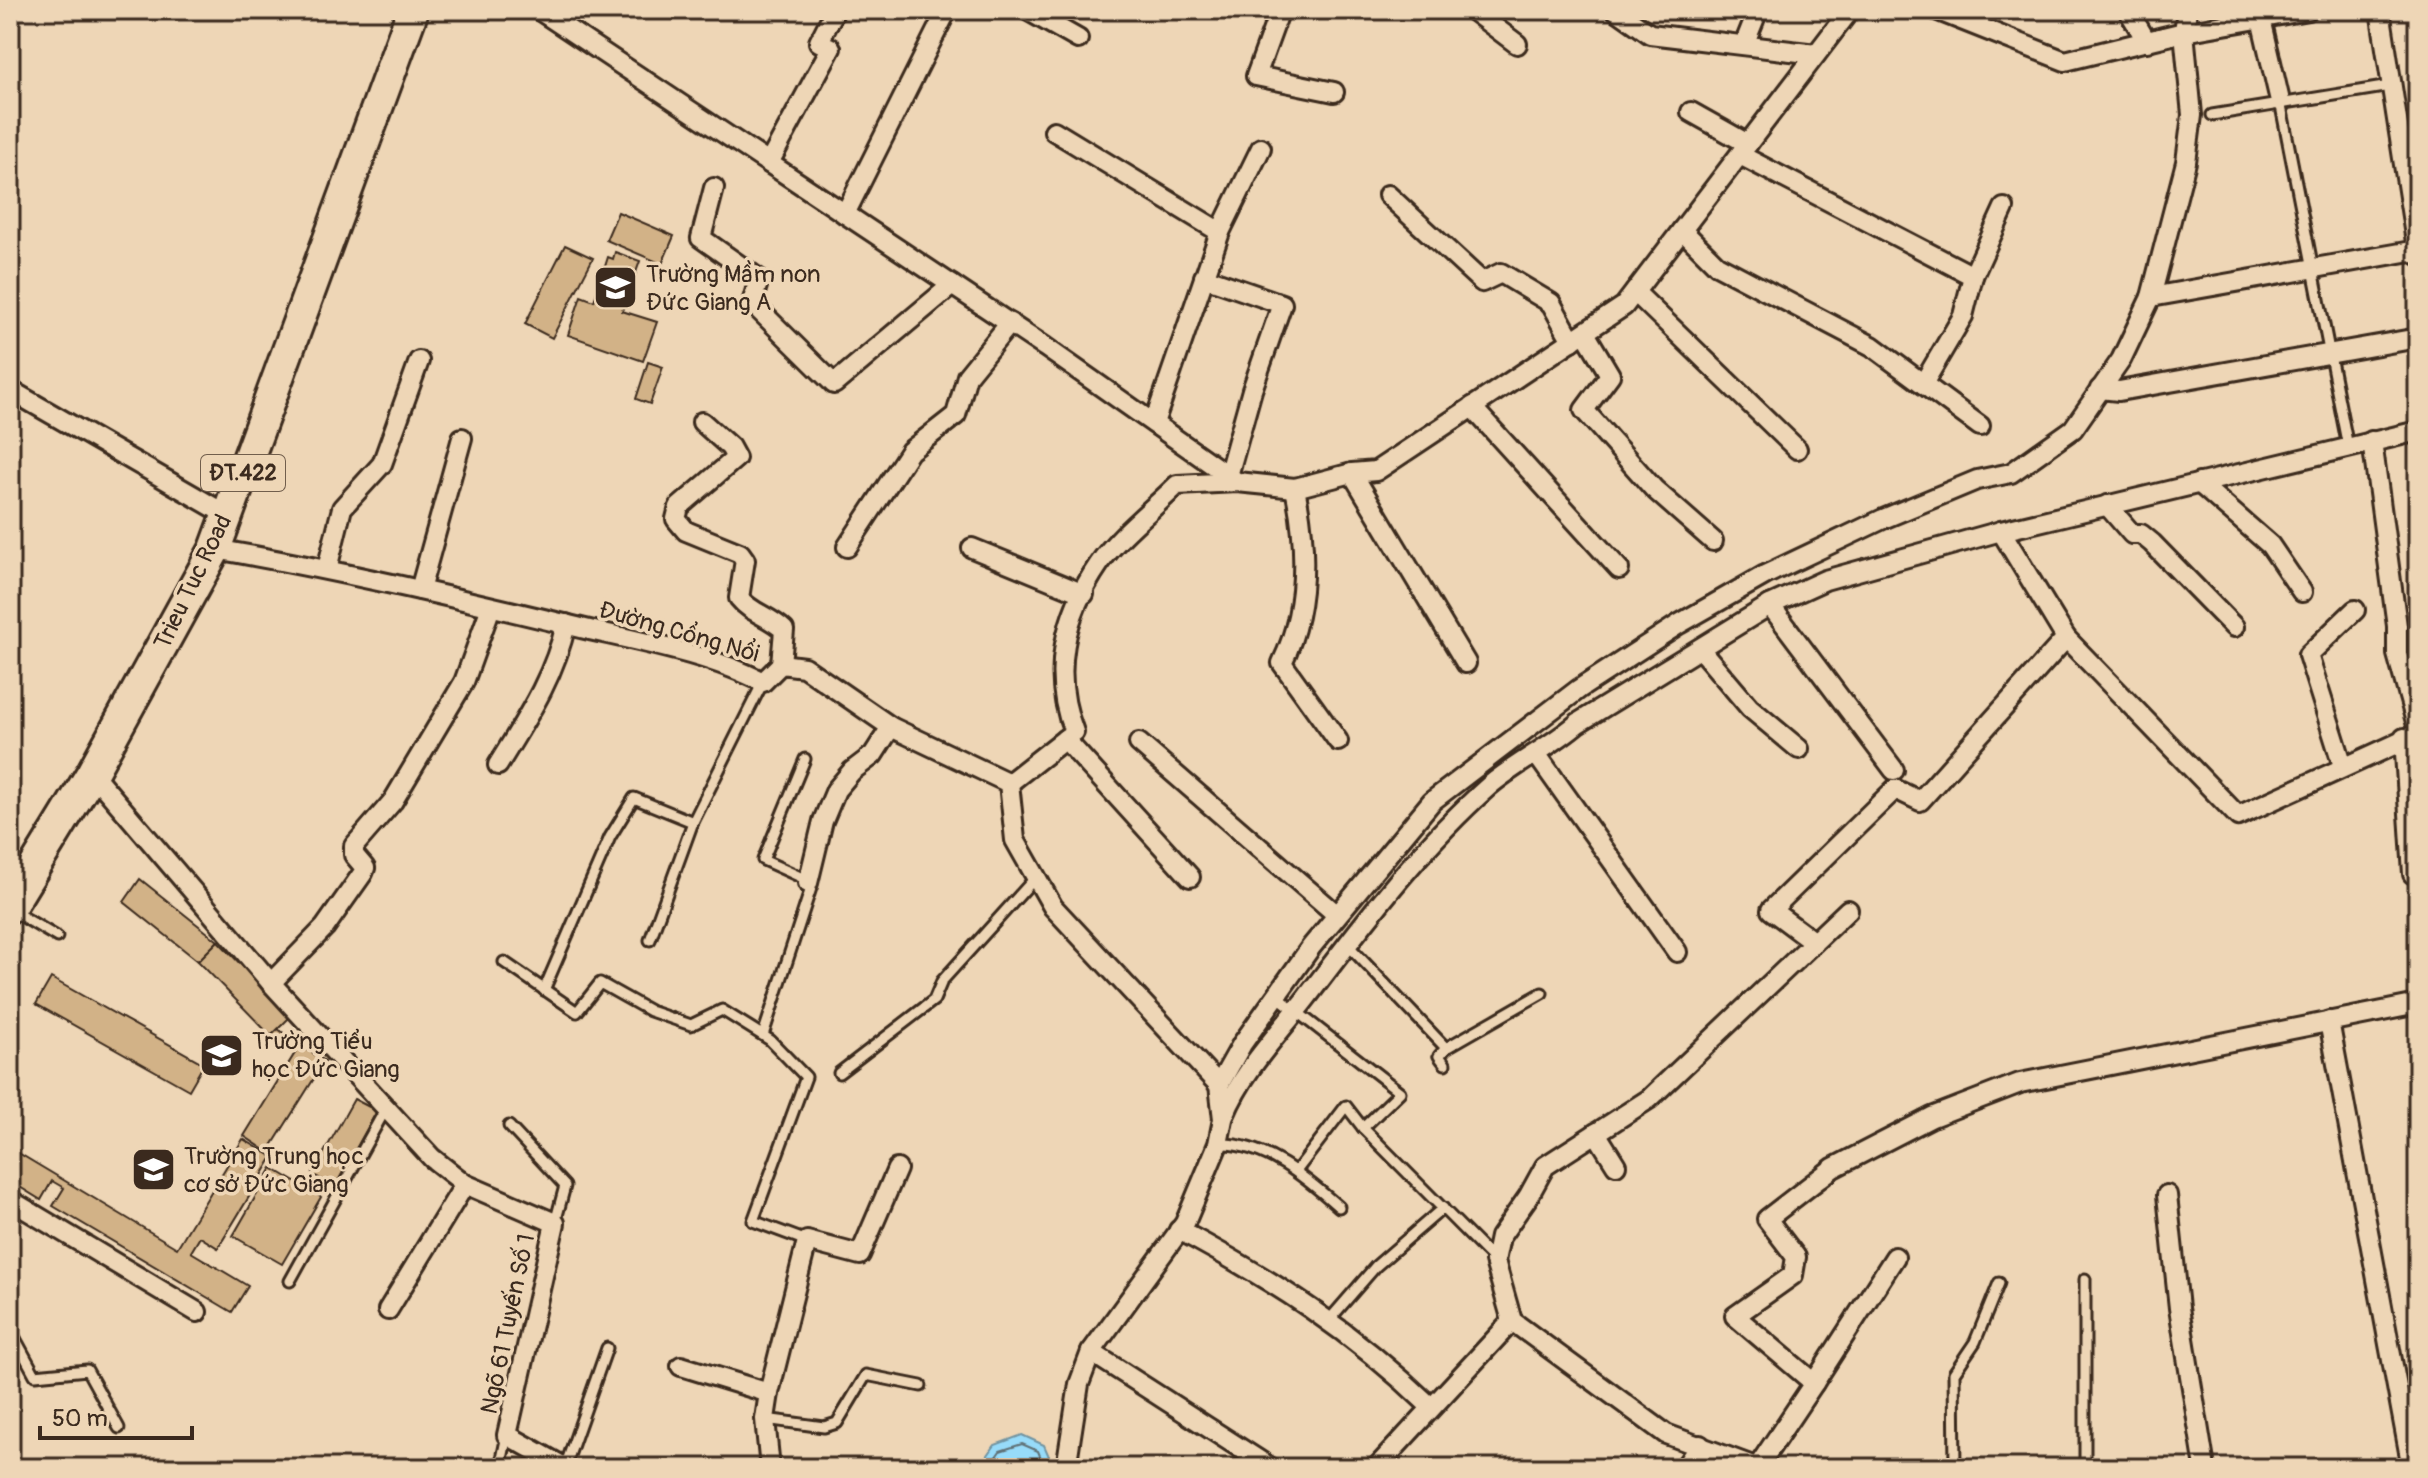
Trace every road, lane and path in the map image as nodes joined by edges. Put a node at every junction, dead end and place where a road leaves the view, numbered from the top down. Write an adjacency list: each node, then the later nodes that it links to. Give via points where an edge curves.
1 (413, 10): 67 (main road, Trieu Tuc Road / ĐT.422)
2 (539, 10): 31 (street)
3 (835, 10): 31 (street, via 819,42 831,48)
4 (947, 10): 35 (street)
5 (1280, 10): 24 (street, via 1256,76)
6 (1472, 10): 20 (street)
7 (1616, 10): 21 (street, via 1650,34)
8 (1758, 10): 21 (street)
9 (1850, 10): 22 (street)
10 (1936, 10): 19 (street, via 2065,61)
11 (2128, 10): 19 (street)
12 (2187, 10): 17 (street)
13 (2308, 10): 16 (street)
14 (2380, 10): 23 (street)
15 (1035, 12): 18 (street)
16 (2260, 14): 17 (street); 25 (street)
17 (2184, 32): 19 (street); 44 (street, via 2192,115 2186,162)
18 (1078, 39)
19 (2147, 42)
20 (1517, 44)
21 (1744, 45): 22 (street)
22 (1816, 54): 30 (street)
23 (2390, 86): 25 (lane); 38 (street)
24 (1334, 92)
25 (2280, 101): 27 (lane); 39 (lane)
26 (1691, 112): 30 (street)
27 (2212, 115)
28 (1054, 131): 37 (street)
29 (1261, 148): 37 (street)
30 (1744, 150): 36 (street); 40 (street)
31 (769, 163): 35 (street)
32 (714, 188): 42 (street, via 701,238 759,279 752,303 834,384)
33 (1388, 195): 46 (street, via 1482,282 1501,273 1551,303)
34 (2004, 208): 40 (street)
35 (845, 214): 42 (street)
36 (1682, 230): 43 (street); 50 (street, via 1717,265 1872,346)
37 (1220, 232): 41 (street)
38 (2418, 252): 39 (street)
39 (2311, 266): 44 (street); 48 (lane)
40 (1973, 276): 50 (street, via 1963,316)
41 (1204, 277): 55 (street); 63 (street, via 1282,304 1252,390)
42 (952, 285): 45 (street)
43 (1635, 292): 46 (street, via 1624,306); 61 (street)
44 (2151, 297): 51 (street, via 2121,360)
45 (1010, 323): 55 (street); 70 (street, via 967,376 956,415 910,451)
46 (1579, 337): 53 (street); 69 (street, via 1610,375 1584,410 1654,489)
47 (2418, 338): 48 (street)
48 (2330, 356): 51 (street, via 2119,391); 60 (lane)
49 (419, 361): 73 (street, via 382,464 342,508)
50 (1923, 384): 56 (street)
51 (2100, 389): 108 (street, via 2073,429 2011,473 1977,480 1765,575 1579,689 1432,801)
52 (10, 390): 67 (street)
53 (1472, 407): 62 (street, via 1376,471); 74 (street)
54 (702, 422): 86 (street, via 736,458 679,507 676,519 686,531 740,553 745,560 739,598 784,630)
55 (1154, 423): 63 (street)
56 (1980, 426)
57 (2418, 431): 59 (street)
58 (462, 438): 75 (street)
59 (2372, 441): 60 (street); 89 (street, via 2397,654)
60 (2348, 447): 64 (street)
61 (1797, 449)
62 (1352, 473): 65 (street); 85 (street)
63 (1232, 479): 65 (street); 77 (street, via 1177,485 1100,563)
64 (2199, 483): 66 (street); 76 (street, via 2270,545)
65 (1295, 488): 91 (street, via 1304,530 1302,598 1282,663)
66 (2107, 505): 68 (street); 82 (street)
67 (227, 515): 72 (main road, Trieu Tuc Road / ĐT.422)
68 (2001, 531): 78 (street, via 1825,580); 83 (street)
69 (1713, 541)
70 (847, 547)
71 (972, 548): 77 (street)
72 (215, 549): 73 (street, Đường Cổng Nổi); 99 (main road, Trieu Tuc Road / ĐT.422)
73 (327, 569): 75 (street, Đường Cổng Nổi)
74 (1619, 569)
75 (420, 590): 79 (street, Đường Cổng Nổi)
76 (2302, 592)
77 (1084, 594): 90 (street, via 1065,630 1062,702 1074,732)
78 (1770, 605): 84 (street); 98 (street)
79 (491, 607): 81 (street, Đường Cổng Nổi); 115 (street, via 464,682 393,801 354,846 363,873 325,927)
80 (2355, 610): 97 (street, via 2308,655)
81 (566, 624): 87 (street, Đường Cổng Nổi, via 745,672); 96 (street, via 545,688)
82 (2234, 627)
83 (2066, 638): 97 (street, via 2238,816); 111 (street, via 1920,801 1895,789 1771,910)
84 (1700, 649): 93 (street, via 1750,708); 94 (street, via 1578,723)
85 (1466, 663)
86 (781, 664): 87 (street, Đường Cổng Nổi); 88 (street, Đường Cổng Nổi, via 804,667)
87 (763, 682): 101 (lane)
88 (891, 727): 100 (street, Đường Cổng Nổi); 105 (street, via 873,755 836,790)
89 (2413, 733): 97 (street); 102 (street)
90 (1065, 739): 100 (street); 104 (street)
91 (1338, 741)
92 (1139, 743): 108 (street)
93 (1799, 749)
94 (1537, 755): 112 (street, via 1491,785 1458,817); 113 (street)
95 (805, 759): 105 (lane, via 763,860)
96 (498, 765)
97 (2343, 766)
98 (1894, 770)
99 (92, 773): 106 (main road, Trieu Tuc Road / ĐT.422); 115 (street)
100 (1009, 783): 103 (street, via 1015,840)
101 (693, 822): 110 (lane); 116 (lane, via 634,798 610,837)
102 (2413, 874)
103 (1036, 877): 125 (lane, via 942,981 934,1000); 126 (street, via 1053,907)
104 (1190, 877)
105 (808, 883): 122 (lane, via 811,888)
106 (10, 908): 109 (lane)
107 (1848, 910): 111 (street)
108 (1336, 914): 118 (street)
109 (57, 937)
110 (650, 940)
111 (1814, 942): 131 (street, via 1649,1099)
112 (1348, 945): 120 (street); 123 (lane)
113 (1677, 952)
114 (504, 962): 116 (lane)
115 (271, 983): 127 (street)
116 (544, 990): 122 (lane, via 577,1012 600,983 650,1011 691,1025 722,1010)
117 (1542, 993): 123 (lane)
118 (1278, 997): 120 (lane); 126 (street)
119 (2418, 1004): 121 (street)
120 (1296, 1012): 128 (street, via 1236,1087); 130 (lane, via 1400,1092)
121 (2329, 1021): 157 (street, via 2020,1083 1932,1117 1833,1168 1767,1219 1796,1257 1793,1275 1735,1316); 176 (street)
122 (763, 1035): 143 (lane, via 806,1077 753,1221)
123 (1446, 1048): 124 (lane, via 1439,1056)
124 (1445, 1064)
125 (839, 1073)
126 (1219, 1085): 128 (street)
127 (385, 1110): 136 (street); 147 (lane)
128 (1223, 1119): 132 (street)
129 (509, 1126): 141 (lane, via 565,1186)
130 (1363, 1128): 135 (lane, via 1346,1106); 140 (lane)
131 (1596, 1133): 133 (street); 145 (street, via 1545,1166 1500,1237)
132 (1218, 1144): 135 (lane, via 1237,1143); 142 (street)
133 (1616, 1165)
134 (897, 1169): 143 (street, via 860,1255)
135 (1297, 1170): 139 (lane)
136 (465, 1184): 141 (street); 149 (street)
137 (2167, 1195): 175 (street)
138 (10, 1200): 150 (street)
139 (1339, 1207)
140 (1443, 1208): 145 (lane); 151 (lane, via 1376,1266)
141 (555, 1223): 163 (street, Ngõ 61 Tuyến Số 1)
142 (1179, 1230): 151 (street); 155 (street)
143 (807, 1241): 159 (street)
144 (1895, 1257): 157 (street)
145 (1495, 1261): 152 (street)
146 (2085, 1279): 174 (lane)
147 (290, 1281)
148 (1999, 1283): 173 (lane, via 1975,1342 1954,1373)
149 (388, 1310)
150 (197, 1312)
151 (1330, 1319): 160 (street)
152 (1512, 1321): 160 (street); 164 (street, via 1666,1434)
153 (10, 1329): 162 (lane, via 35,1375 87,1370)
154 (607, 1348): 166 (lane)
155 (1091, 1352): 168 (street, via 1079,1384); 169 (street)
156 (681, 1366): 159 (street)
157 (1814, 1383): 172 (street)
158 (921, 1386): 161 (lane, via 866,1375 837,1423 824,1427)
159 (769, 1393): 161 (street)
160 (1431, 1407): 170 (street)
161 (765, 1419): 167 (street)
162 (119, 1428)
163 (507, 1435): 165 (lane); 166 (street)
164 (1700, 1445): 171 (street); 172 (street)
165 (496, 1468)
166 (566, 1468)
167 (770, 1468)
168 (1066, 1468)
169 (1271, 1468)
170 (1376, 1468)
171 (1684, 1468)
172 (1758, 1468)
173 (1955, 1468)
174 (2085, 1468)
175 (2205, 1468)
176 (2412, 1468)

